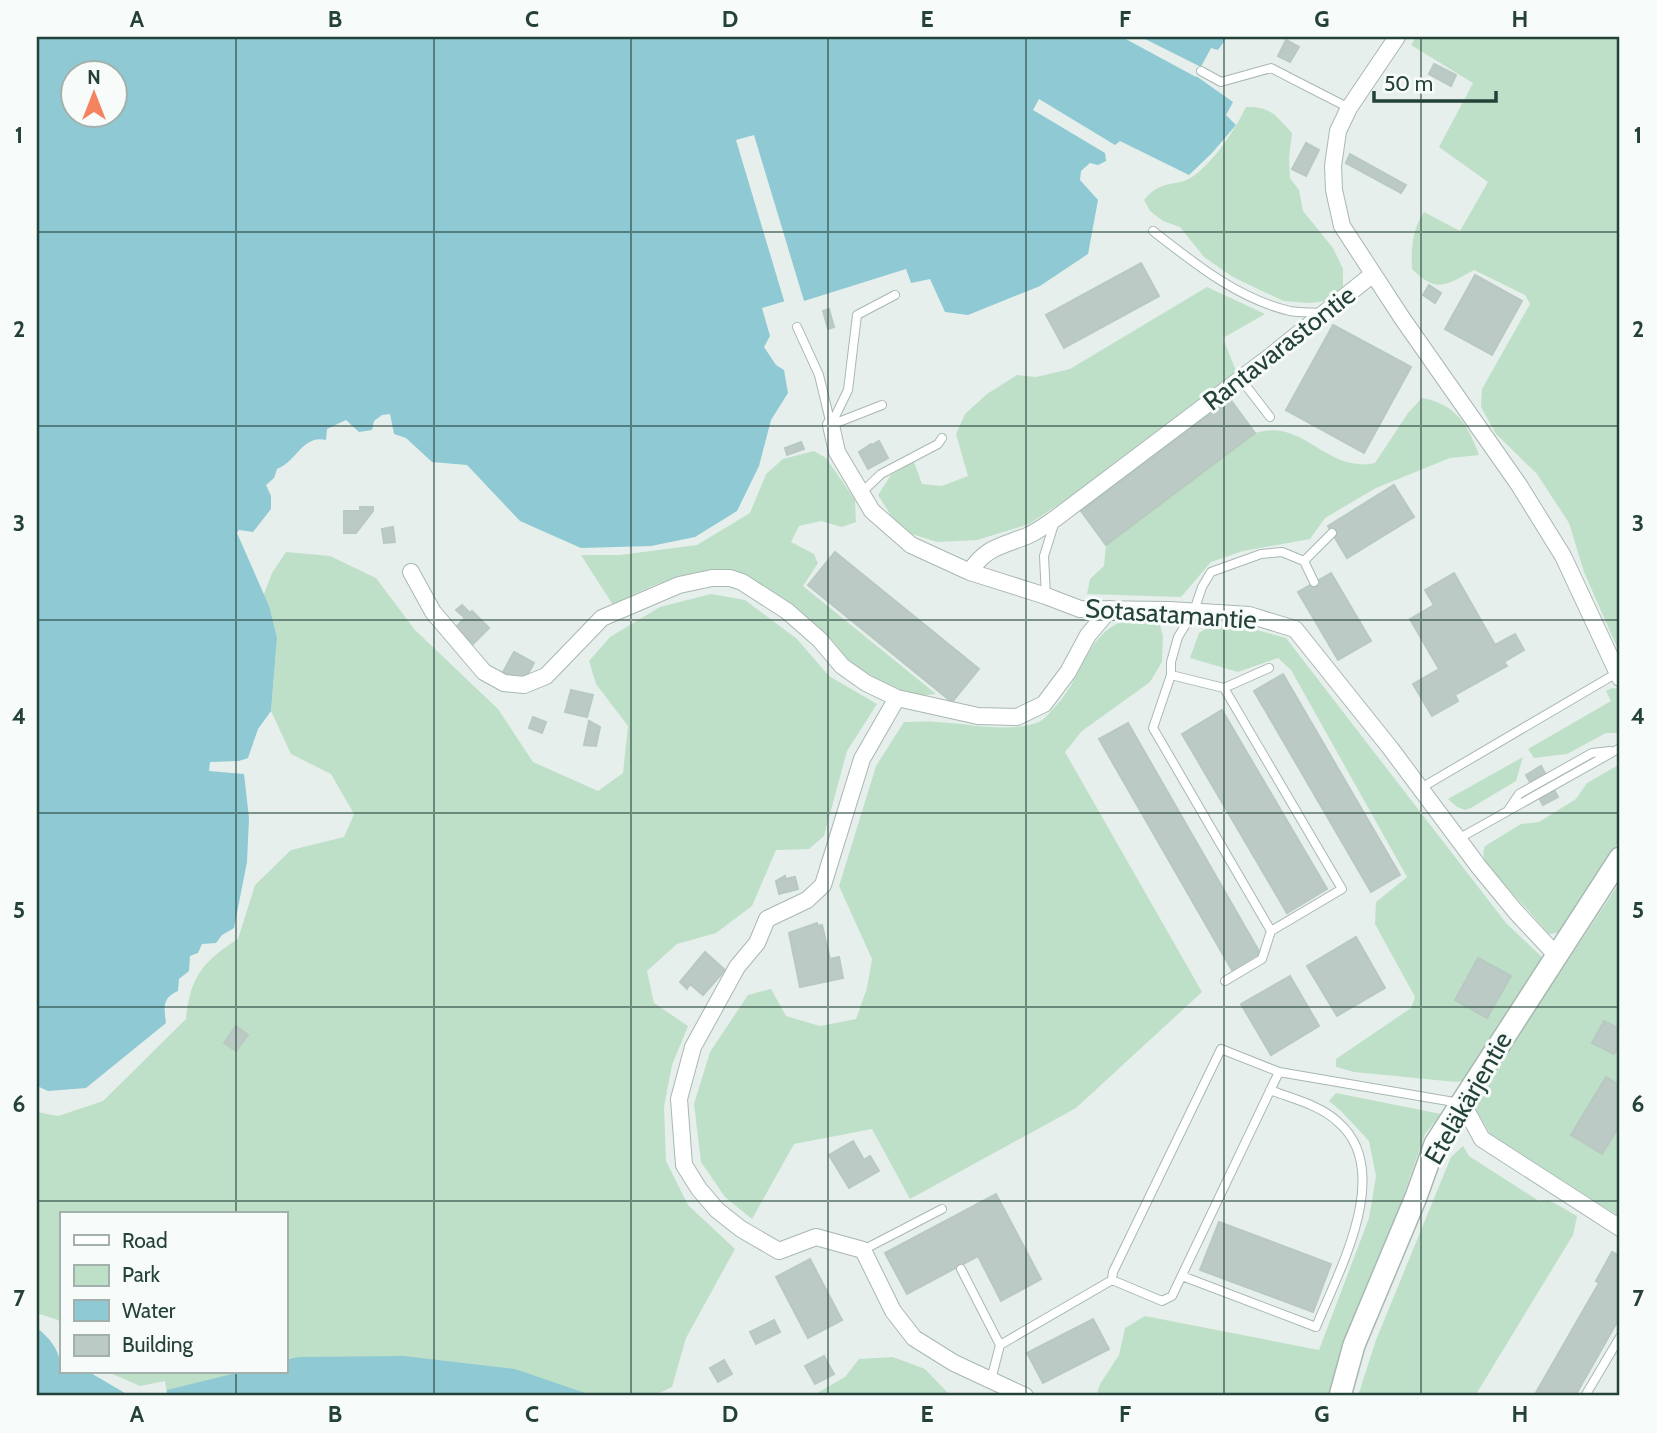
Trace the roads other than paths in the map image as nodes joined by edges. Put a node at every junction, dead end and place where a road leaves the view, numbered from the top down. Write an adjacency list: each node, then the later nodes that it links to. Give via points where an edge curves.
1 (1397, 37): 3 (street)
2 (1200, 71): 3 (lane, via 1221,82 1271,68)
3 (1349, 108): 5 (street, via 1338,131 1335,190 1342,226)
4 (1153, 231): 7 (lane, via 1191,260 1259,300 1292,311)
5 (1373, 274): 7 (street, Rantavarastontie); 26 (street, Rantavarastontie, via 1519,485 1555,544)
6 (895, 295): 12 (lane, via 857,316 848,390)
7 (1324, 313): 9 (street, Rantavarastontie)
8 (797, 327): 12 (lane, via 819,375)
9 (1240, 378): 11 (lane); 15 (street, Rantavarastontie)
10 (883, 405): 12 (lane)
11 (1270, 417)
12 (831, 425): 14 (street, Sotasatamantie, via 837,452)
13 (942, 438): 14 (lane, via 881,474)
14 (861, 493): 19 (street, Sotasatamantie, via 872,511 911,545)
15 (1056, 518): 19 (street, Rantavarastontie, via 1029,536 997,546 976,561); 21 (lane, via 1044,556)
16 (1332, 533): 17 (lane)
17 (1304, 561): 20 (lane); 23 (lane, via 1282,552 1261,554 1211,572)
18 (411, 572): 28 (street, via 433,612 484,671 504,683 524,685 546,676 602,618 679,585 730,578 787,611 842,666)
19 (970, 572): 21 (street, Sotasatamantie)
20 (1314, 582)
21 (1046, 596): 22 (street, Sotasatamantie, via 1080,609)
22 (1110, 609): 23 (street, Sotasatamantie); 28 (street, via 1044,705 1017,717 978,716)
23 (1194, 611): 25 (lane, via 1178,638); 30 (street, Sotasatamantie, via 1249,615 1295,629)
24 (1269, 668): 27 (lane)
25 (1171, 675): 27 (lane); 33 (lane, via 1153,728)
26 (1618, 675): 30 (lane)
27 (1224, 688): 33 (lane, via 1342,889)
28 (897, 698): 41 (street, via 862,759 823,885 807,900 767,919 693,1047 679,1099 684,1165 717,1210 779,1251 816,1237)
29 (1618, 749): 31 (lane)
30 (1421, 788): 31 (street, Sotasatamantie)
31 (1458, 839): 34 (street, Sotasatamantie)
32 (1620, 858): 34 (street, Eteläkärjentie)
33 (1271, 931): 35 (lane, via 1262,959)
34 (1557, 956): 38 (street, Eteläkärjentie)
35 (1225, 981)
36 (1279, 1072): 37 (lane); 38 (lane); 44 (lane, via 1220,1049)
37 (1270, 1090): 43 (lane); 43 (lane, via 1339,1122 1356,1146 1364,1172 1362,1206 1316,1327)
38 (1463, 1104): 40 (street, via 1482,1139); 49 (street, Eteläkärjentie, via 1435,1144 1354,1345)
39 (942, 1209): 41 (lane)
40 (1620, 1228)
41 (863, 1250): 47 (street, via 893,1311 914,1338)
42 (961, 1269): 46 (lane)
43 (1182, 1276): 44 (lane, via 1172,1296 1162,1300)
44 (1112, 1280): 46 (lane)
45 (1620, 1336): 50 (lane)
46 (1000, 1345): 47 (lane)
47 (991, 1380): 48 (street)
48 (1025, 1396)
49 (1340, 1396)
50 (1585, 1396)

